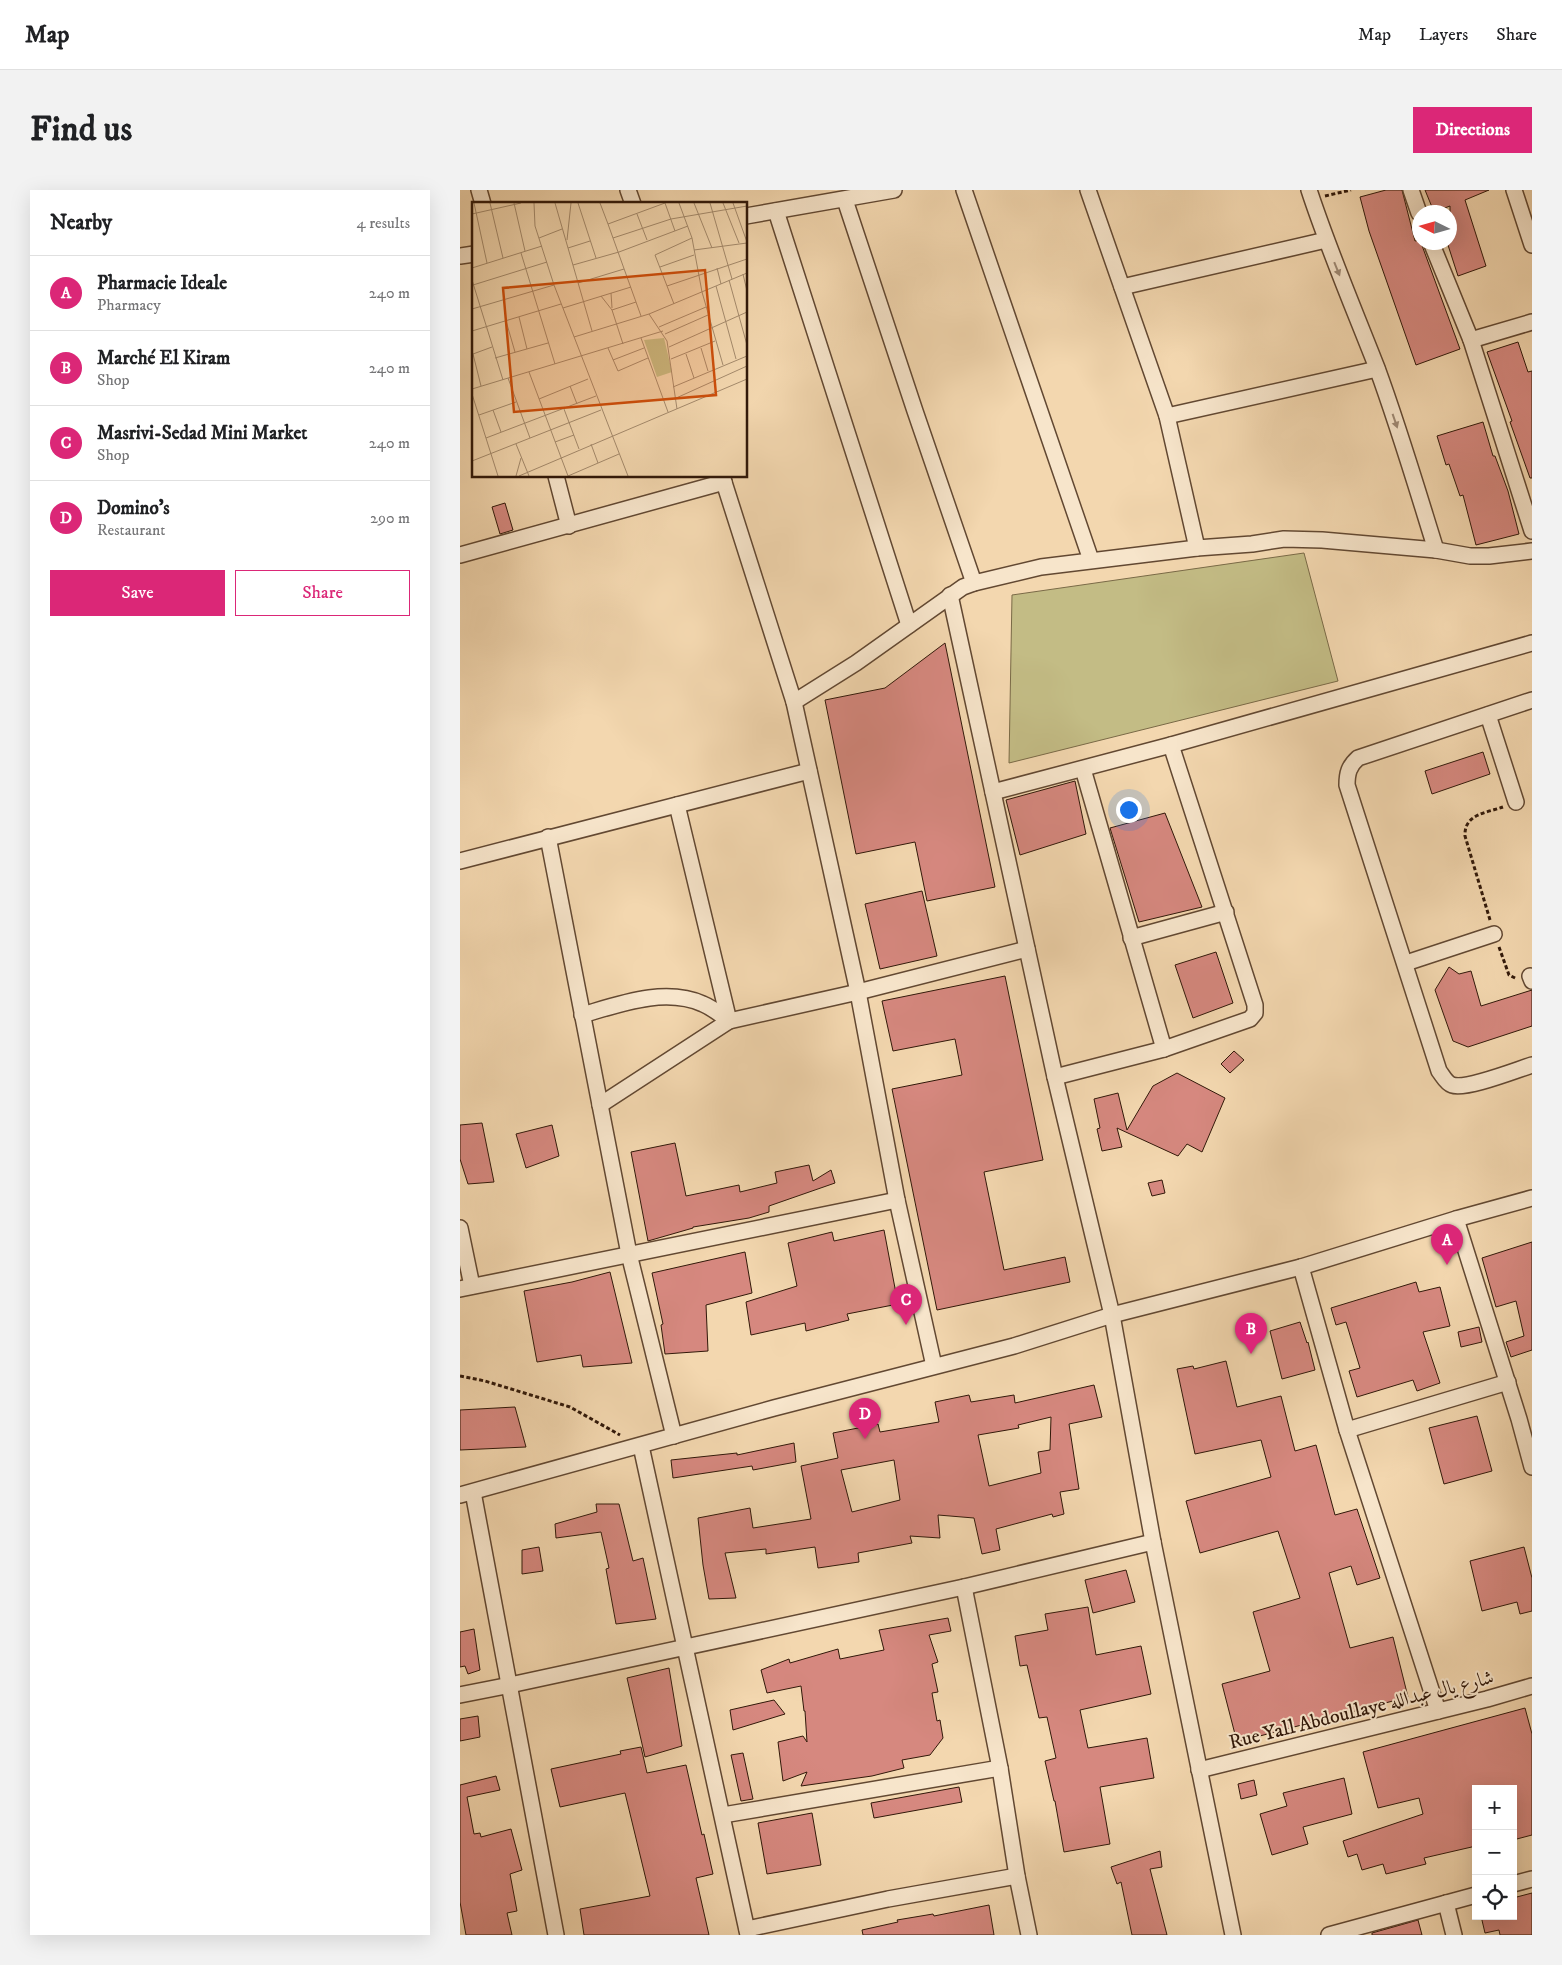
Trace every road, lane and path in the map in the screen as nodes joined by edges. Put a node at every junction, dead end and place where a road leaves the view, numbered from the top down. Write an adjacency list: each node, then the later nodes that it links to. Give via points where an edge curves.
1 (628, 190): 10 (street)
2 (894, 190): 9 (street)
3 (964, 190): 30 (street)
4 (1088, 190): 17 (street)
5 (1351, 190): 8 (path)
6 (1410, 190): 11 (street)
7 (1514, 190): 15 (street)
8 (1310, 195): 14 (street)
9 (845, 200): 12 (street); 31 (street)
10 (632, 202)
11 (1416, 205)
12 (776, 211): 13 (street); 33 (street)
13 (748, 216)
14 (1326, 240): 17 (street); 20 (street, one-way to 20)
15 (1532, 245)
16 (1434, 250): 19 (street)
17 (1122, 286): 21 (street)
18 (1532, 322): 19 (street)
19 (1471, 340): 25 (street)
20 (1377, 369): 21 (street); 27 (street, one-way to 27)
21 (1167, 416): 26 (street)
22 (557, 478): 24 (street)
23 (723, 479): 24 (street); 36 (street)
24 (569, 526): 29 (street)
25 (1532, 531)
26 (1197, 548): 27 (street, via 1300,538); 30 (street)
27 (1436, 550): 28 (street, via 1489,556)
28 (1532, 550)
29 (460, 556)
30 (1090, 560): 31 (street, via 1041,567)
31 (974, 583): 32 (street)
32 (950, 594): 33 (street); 41 (street)
33 (909, 625): 36 (street)
34 (1532, 643): 38 (street)
35 (1532, 700): 37 (street)
36 (794, 702): 40 (street)
37 (1488, 714): 42 (street); 50 (street, via 1358,758 1347,774 1347,785)
38 (1171, 746): 39 (street); 46 (street)
39 (1083, 769): 41 (street); 48 (street)
40 (809, 771): 43 (street); 52 (street)
41 (994, 792): 49 (street)
42 (1516, 802): 47 (path, via 1469,820 1465,827)
43 (677, 805): 44 (street); 54 (street)
44 (548, 837): 45 (street); 53 (street)
45 (460, 861)
46 (1226, 912): 48 (street); 55 (street, via 1255,1013 1250,1019)
47 (1494, 934): 50 (street); 51 (path, via 1509,974 1516,979)
48 (1131, 938): 55 (street)
49 (1027, 949): 52 (street); 57 (street)
50 (1406, 963): 56 (street, via 1444,1080 1463,1087)
51 (1531, 979)
52 (858, 992): 54 (street); 60 (street)
53 (582, 1015): 54 (street, via 659,997 702,1003); 58 (street)
54 (729, 1021): 58 (street)
55 (1164, 1049): 57 (street)
56 (1532, 1065)
57 (1055, 1077): 66 (street)
58 (600, 1105): 63 (street)
59 (1532, 1198): 61 (street)
60 (898, 1200): 63 (street); 67 (street)
61 (1456, 1219): 64 (street); 69 (street)
62 (460, 1228): 65 (street)
63 (629, 1254): 65 (street); 71 (street)
64 (1301, 1267): 66 (street); 70 (street)
65 (466, 1287)
66 (1112, 1315): 67 (street, via 1014,1346); 75 (street)
67 (934, 1366): 71 (street)
68 (460, 1376): 72 (path, via 570,1407)
69 (1508, 1382): 70 (street); 73 (street)
70 (1347, 1430): 81 (street)
71 (674, 1436): 72 (street)
72 (641, 1446): 74 (street); 77 (street)
73 (1532, 1467)
74 (467, 1494): 78 (street)
75 (1154, 1542): 76 (street); 83 (street)
76 (964, 1586): 77 (street); 82 (street)
77 (685, 1646): 78 (street); 84 (street)
78 (510, 1685): 80 (street); 91 (street)
79 (1532, 1686): 81 (street, Rue Yall Abdoullaye شارع يال عبدالله)
80 (460, 1695)
81 (1438, 1711): 83 (street, Rue Yall Abdoullaye شارع يال عبدالله)
82 (1000, 1768): 84 (street); 85 (street)
83 (1199, 1770): 93 (street)
84 (723, 1815): 90 (street)
85 (1017, 1876): 90 (street, via 888,1900); 92 (street)
86 (1532, 1879): 87 (street)
87 (1517, 1883)
88 (1472, 1896): 89 (street)
89 (1446, 1903): 94 (street); 95 (street)
90 (747, 1932)
91 (556, 1935)
92 (1029, 1935)
93 (1233, 1935)
94 (1330, 1935)
95 (1454, 1935)

